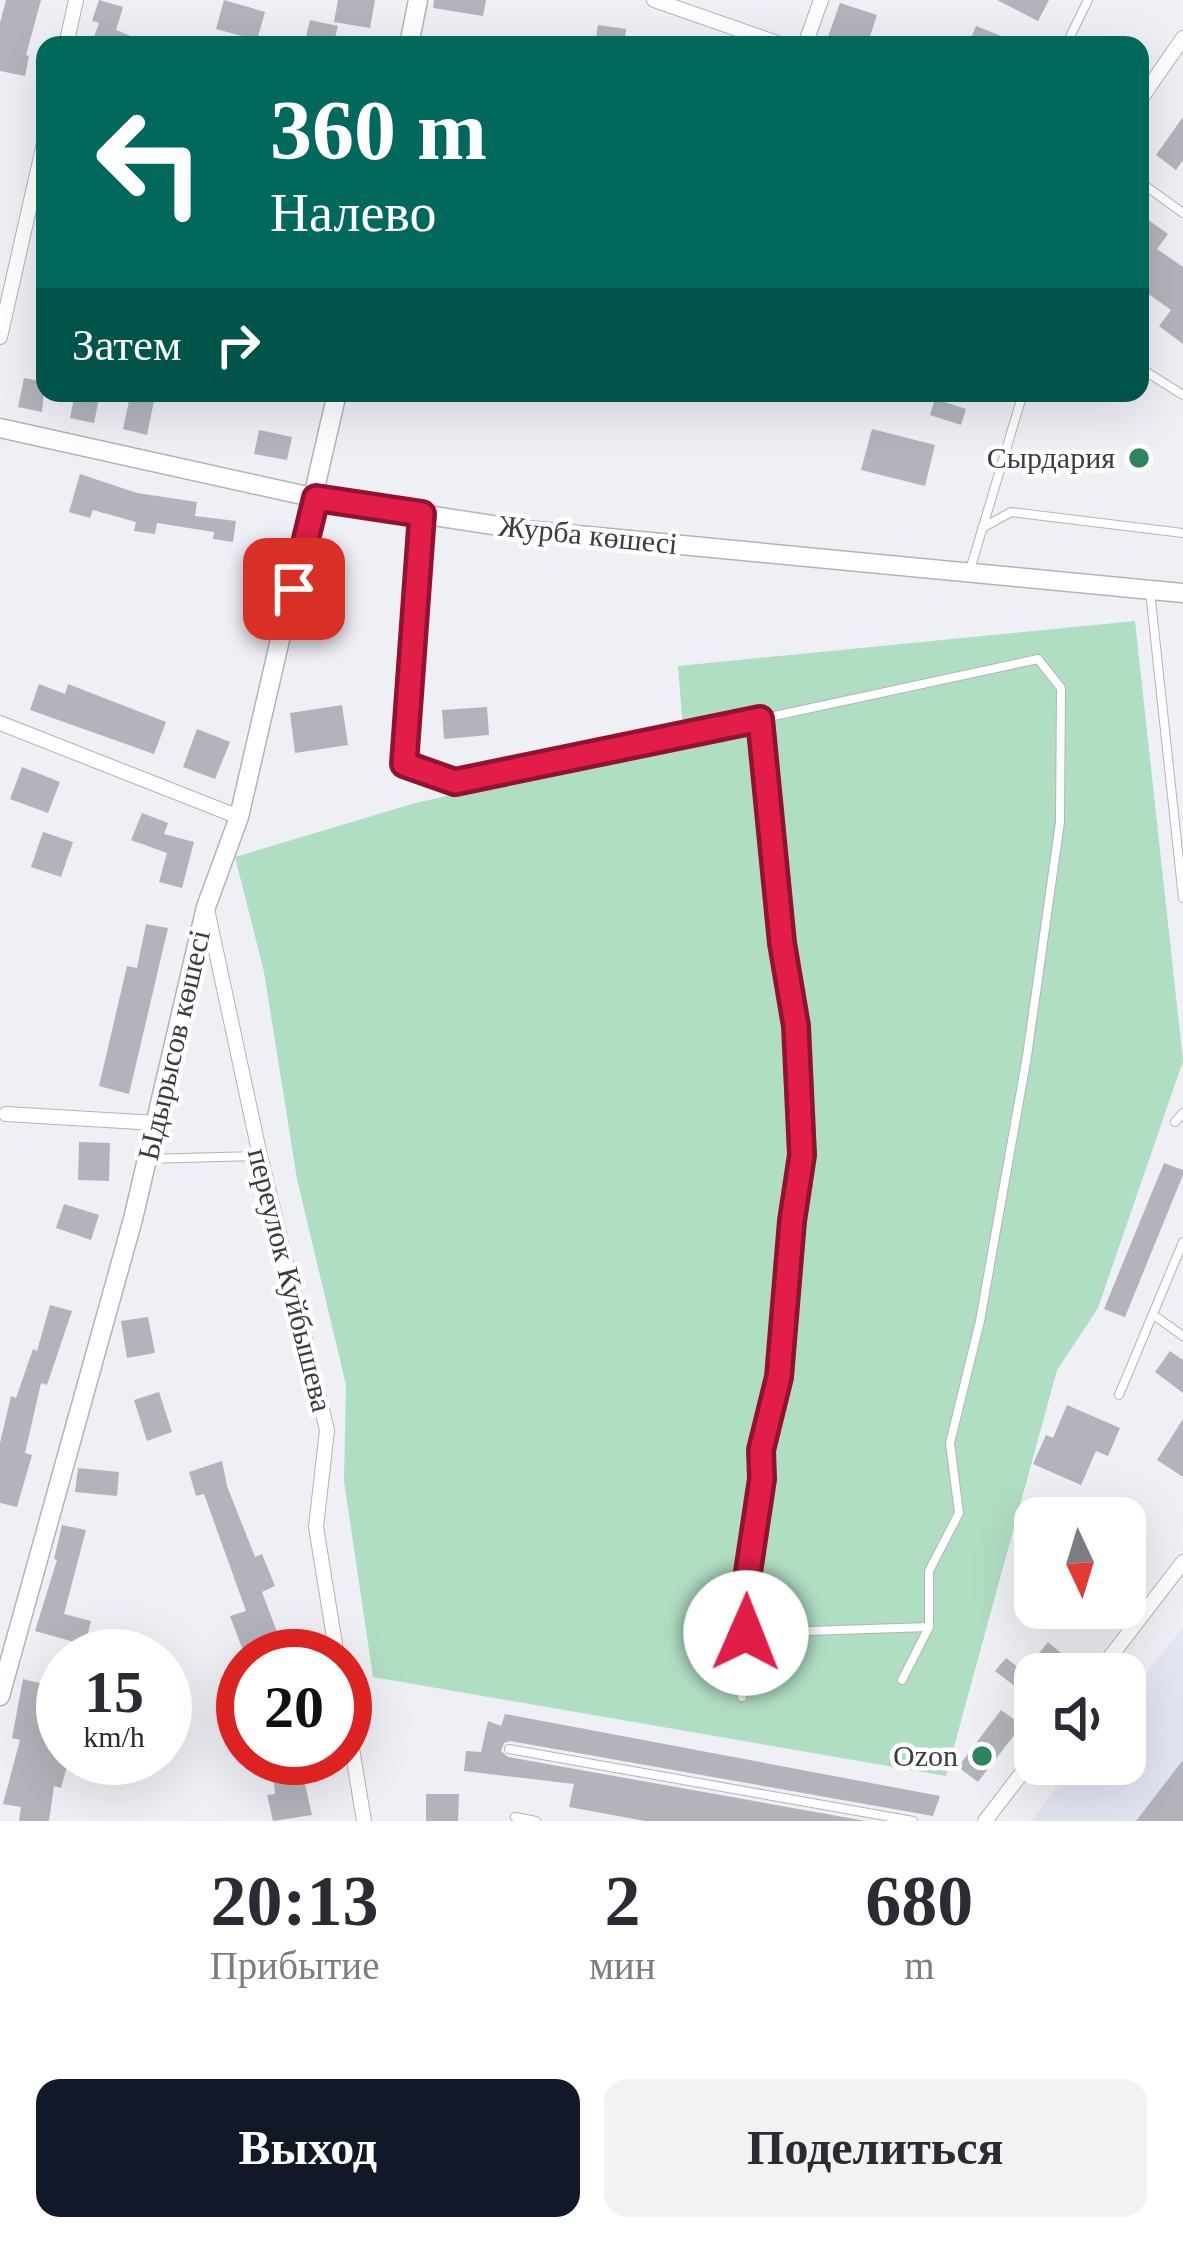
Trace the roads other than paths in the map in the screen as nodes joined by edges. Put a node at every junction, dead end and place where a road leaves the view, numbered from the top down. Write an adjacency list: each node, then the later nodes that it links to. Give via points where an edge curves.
1 (76, 0): 6 (street)
2 (418, 0): 7 (street)
3 (657, 0): 8 (street)
4 (821, 0): 9 (street)
5 (1088, 0): 10 (lane)
6 (68, 36)
7 (411, 36)
8 (758, 36)
9 (808, 36)
10 (1070, 36)
11 (1183, 38): 12 (street)
12 (1149, 87)
13 (36, 179): 16 (street)
14 (1149, 188): 15 (lane)
15 (1182, 208)
16 (0, 338)
17 (1149, 374): 18 (lane)
18 (1183, 395)
19 (336, 402): 22 (street, Ыдырысов көшесі)
20 (1020, 402): 24 (lane)
21 (0, 428): 22 (street, Журба көшесі)
22 (316, 498): 23 (street, Журба көшесі); 31 (street, Ыдырысов көшесі)
23 (422, 514): 26 (street, Журба көшесі); 29 (lane, via 404,764 455,782)
24 (982, 528): 25 (lane, via 1010,512); 26 (lane)
25 (1183, 533)
26 (969, 572): 27 (street, Журба көшесі)
27 (1150, 589): 28 (street, Журба көшесі); 32 (lane)
28 (1183, 593)
29 (760, 719): 47 (lane, via 1038,659 1061,688 1060,822 1027,1056 950,1443 959,1514 929,1571); 49 (lane, via 796,1026 802,1155 779,1377 761,1450)
30 (0, 723): 31 (street)
31 (239, 817): 33 (street, Ыдырысов көшесі)
32 (1183, 898)
33 (206, 907): 37 (street, Ыдырысов көшесі); 38 (street, переулок Куйбышева)
34 (1183, 1113): 36 (lane)
35 (6, 1114): 37 (street)
36 (1175, 1122)
37 (156, 1123): 39 (street, Ыдырысов көшесі)
38 (260, 1156): 39 (lane); 48 (street, переулок Куйбышева, via 327,1430 316,1527)
39 (148, 1159): 52 (street, Ыдырысов көшесі)
40 (1183, 1242): 41 (lane)
41 (1154, 1315): 42 (lane); 43 (lane)
42 (1183, 1336)
43 (1120, 1395)
44 (1183, 1562): 45 (street)
45 (1168, 1581): 46 (lane); 50 (street)
46 (1183, 1592)
47 (929, 1627): 49 (lane); 51 (lane)
48 (333, 1629)
49 (746, 1633): 53 (lane)
50 (1113, 1653)
51 (902, 1680)
52 (0, 1696)
53 (742, 1697)
54 (509, 1749): 60 (lane)
55 (1014, 1783): 61 (street)
56 (358, 1785): 58 (street)
57 (515, 1817): 59 (lane)
58 (364, 1821)
59 (536, 1821)
60 (914, 1821)
61 (985, 1821)

